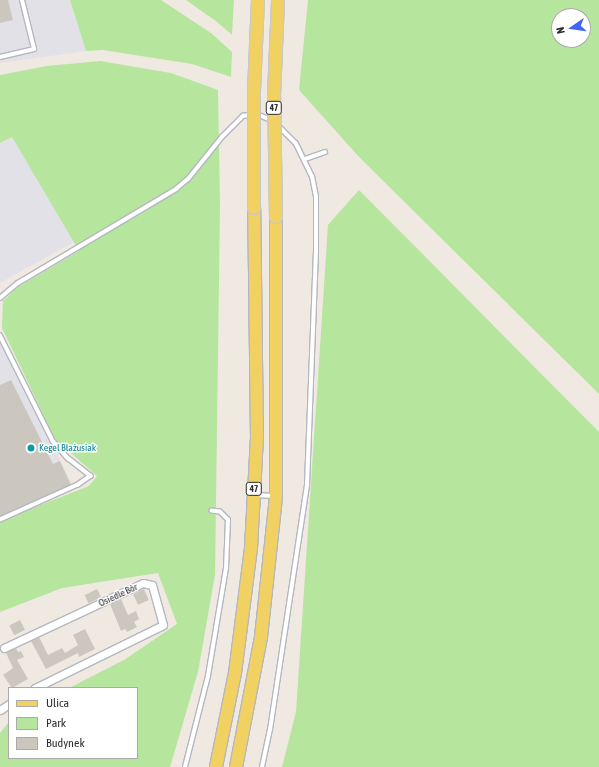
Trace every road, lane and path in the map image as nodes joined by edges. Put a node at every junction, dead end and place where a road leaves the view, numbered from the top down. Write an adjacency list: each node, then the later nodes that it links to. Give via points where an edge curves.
1 (22, 0): 4 (lane, via 34,49)
2 (258, 0): 9 (main road, 47, bridge, via 254,91 257,414)
3 (278, 0): 10 (main road, 47, bridge, via 274,96)
4 (0, 57)
5 (325, 152): 6 (lane)
6 (306, 159): 7 (lane, via 290,136 267,117 257,114 243,116 222,137 188,179 176,189 18,283); 18 (lane, via 315,187 316,252 307,485)
7 (0, 298)
8 (0, 335): 12 (lane, via 52,441 90,476 78,486)
9 (254, 495): 10 (lane); 16 (main road, 47, via 242,632)
10 (276, 496): 17 (main road, 47, via 259,645)
11 (212, 511): 15 (lane, via 220,512 228,520 226,569 208,676)
12 (0, 520)
13 (4, 648): 14 (street, Osiedle Bór, via 143,583 152,585 163,625)
14 (37, 687)
15 (185, 767)
16 (216, 767)
17 (236, 767)
18 (262, 767)

